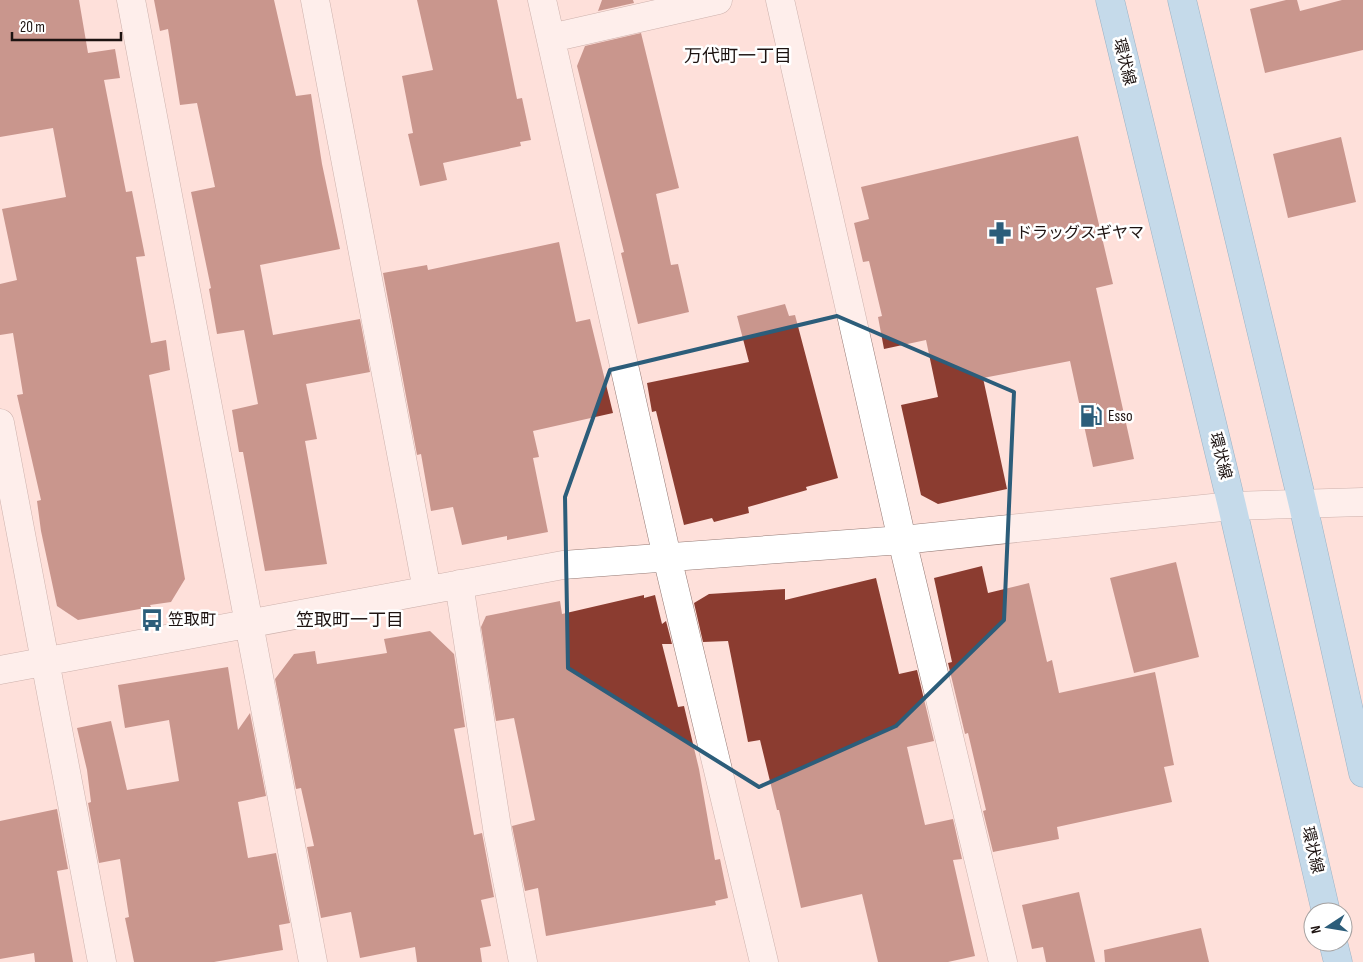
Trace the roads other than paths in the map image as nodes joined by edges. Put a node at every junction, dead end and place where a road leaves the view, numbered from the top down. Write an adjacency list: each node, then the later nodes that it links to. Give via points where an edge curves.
1 (131, 0): 17 (street)
2 (315, 0): 16 (street)
3 (542, 0): 8 (street)
4 (718, 0): 8 (street)
5 (780, 0): 13 (street)
6 (1110, 0): 12 (main road, 環状線)
7 (1182, 0): 11 (main road)
8 (550, 38): 14 (street)
9 (0, 423): 18 (street)
10 (1363, 502): 11 (street)
11 (1303, 505): 12 (street); 20 (main road)
12 (1232, 506): 13 (street); 21 (main road, 環状線)
13 (902, 540): 14 (street); 26 (street)
14 (667, 557): 15 (street, via 563,565); 25 (street)
15 (459, 584): 16 (street); 24 (street, via 498,834)
16 (427, 590): 17 (street)
17 (250, 623): 18 (street); 23 (street)
18 (46, 661): 19 (street); 22 (street)
19 (0, 670)
20 (1363, 774)
21 (1324, 902)
22 (102, 962)
23 (313, 962)
24 (523, 962)
25 (764, 962)
26 (1003, 962)

